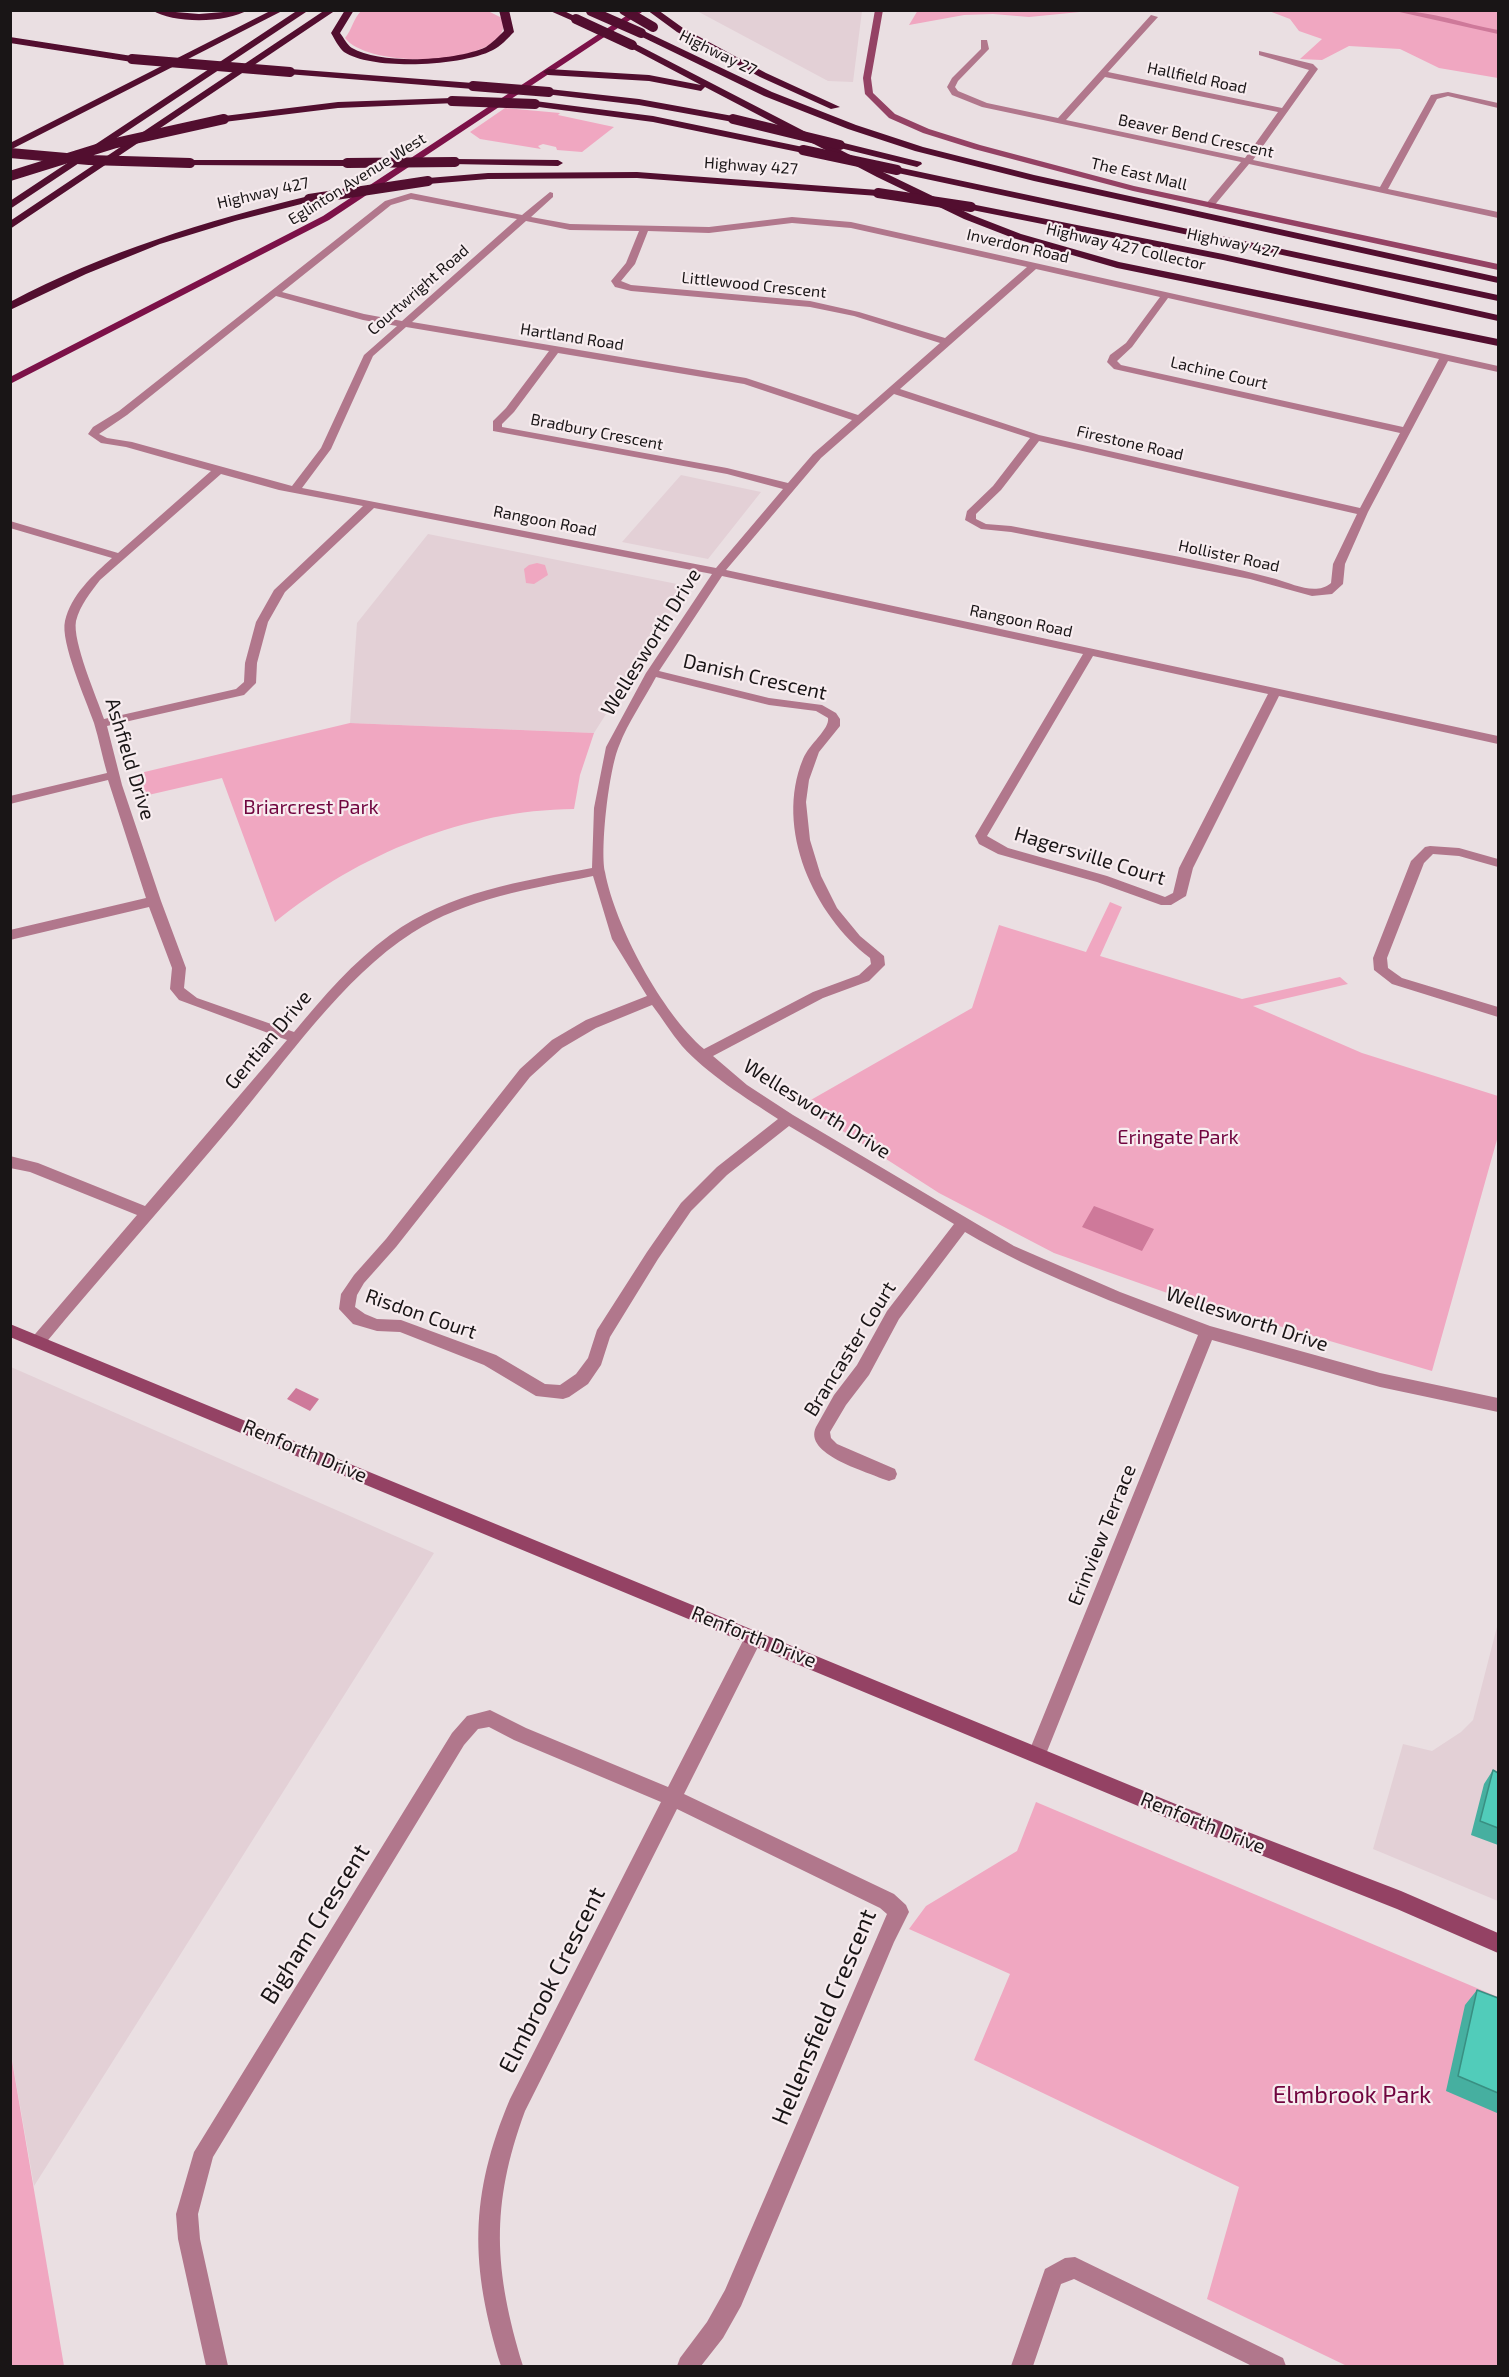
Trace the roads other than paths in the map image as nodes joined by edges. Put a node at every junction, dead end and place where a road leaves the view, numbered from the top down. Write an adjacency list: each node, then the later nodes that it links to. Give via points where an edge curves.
1 (156, 10): 2 (highway, via 198,17)
2 (244, 10)
3 (280, 10): 27 (highway)
4 (305, 10): 39 (highway)
5 (332, 10): 33 (highway)
6 (350, 10): 7 (highway, via 334,28 343,46 367,57 414,63 461,57 496,44 510,30)
7 (504, 10)
8 (552, 10): 24 (highway, bridge, via 632,45)
9 (624, 10): 20 (highway, bridge, via 739,72); 60 (main road, Eglinton Avenue West, via 304,220)
10 (641, 10): 18 (main road, Eglinton Avenue West)
11 (651, 10): 22 (highway, via 763,75)
12 (879, 10): 38 (main road, The East Mall, via 868,88 875,102 892,116 926,131 1039,164)
13 (590, 11): 20 (highway, Highway 27, bridge)
14 (1154, 17): 19 (street)
15 (10, 40): 43 (highway, bridge, via 132,59 639,102 733,119)
16 (984, 42): 25 (street, Beaver Bend Crescent, via 985,49 955,80 951,90 985,105)
17 (1262, 53): 23 (street, via 1314,69)
18 (548, 72): 24 (highway, via 676,82 708,90); 61 (main road, Eglinton Avenue West, via 327,218)
19 (1104, 74): 23 (street, Hallfield Road); 25 (street)
20 (768, 94): 37 (highway, via 919,149)
21 (1498, 105): 34 (street, via 1448,94 1434,97)
22 (845, 111)
23 (1285, 111): 29 (street)
24 (769, 117): 56 (highway, Highway 427 Collector, via 945,206 1035,242 1118,265)
25 (1059, 122): 29 (street, Beaver Bend Crescent)
26 (889, 127): 37 (highway, via 1006,166)
27 (10, 147)
28 (10, 153): 30 (highway, bridge, via 190,163)
29 (1247, 162): 34 (street, Beaver Bend Crescent); 38 (street)
30 (565, 163)
31 (587, 164): 35 (highway, via 779,177)
32 (10, 176): 43 (highway, Highway 427, bridge, via 136,138 224,119 338,105 452,101 535,104 653,118)
33 (82, 179): 42 (highway); 45 (highway)
34 (1383, 190): 40 (street, Beaver Bend Crescent)
35 (878, 193): 52 (highway, Highway 427, bridge, via 637,175 527,175 428,181 309,199 221,219 63,279); 53 (highway, Highway 427, bridge, via 971,207 1211,255)
36 (550, 195): 41 (street, Courtwright Road)
37 (1132, 200): 48 (highway)
38 (1210, 205): 47 (main road, The East Mall)
39 (10, 206)
40 (1498, 215)
41 (524, 219): 44 (street, Inverdon Road, via 570,227); 49 (street, Rangoon Road, via 420,197 395,200); 54 (street, Courtwright Road)
42 (10, 226)
43 (1166, 226): 51 (highway, Highway 427)
44 (644, 230): 46 (street, Inverdon Road, via 709,230 792,220 833,222); 55 (street, Littlewood Crescent, via 630,264 616,281 618,285 810,304)
45 (10, 233)
46 (1035, 265): 50 (street, Inverdon Road); 55 (street, Wellesworth Drive)
47 (1498, 267)
48 (1498, 280)
49 (276, 293): 54 (street, Hartland Road, via 363,317); 66 (street, Rangoon Road, via 93,434 105,441)
50 (1166, 295): 58 (street, Inverdon Road); 64 (street, Lachine Court, via 1129,345 1114,357 1112,362 1118,368)
51 (1498, 298)
52 (10, 307)
53 (1498, 318)
54 (403, 323): 57 (street, Hartland Road); 68 (street, Courtwright Road, via 365,361 326,449)
55 (947, 342): 62 (street, Wellesworth Drive)
56 (1498, 345)
57 (555, 350): 63 (street, Hartland Road, via 746,381); 67 (street, Bradbury Crescent, via 497,423 497,429 727,471)
58 (1445, 357): 59 (street, Inverdon Road); 64 (street, Hollister Road)
59 (1498, 369)
60 (10, 370)
61 (10, 381)
62 (893, 390): 63 (street, Wellesworth Drive); 65 (street, Firestone Road)
63 (860, 419): 67 (street, Wellesworth Drive, via 817,456)
64 (1406, 431): 70 (street, Hollister Road)
65 (1036, 437): 70 (street, Firestone Road); 70 (street, Hollister Road, via 997,488 971,513 973,523 1251,576 1320,594 1337,584 1339,564)
66 (219, 470): 68 (street, Rangoon Road); 72 (street, Ashfield Drive)
67 (789, 488): 73 (street, Wellesworth Drive)
68 (295, 490): 69 (street, Rangoon Road)
69 (372, 504): 73 (street, Rangoon Road); 77 (street, via 280,590 262,622 251,678 240,692)
70 (1363, 512)
71 (10, 524): 72 (street)
72 (118, 556): 77 (street, Ashfield Drive, via 85,590 70,622)
73 (720, 572): 74 (street, Rangoon Road); 75 (street, Wellesworth Drive)
74 (1089, 653): 76 (street, Rangoon Road); 76 (street, Hagersville Court, via 981,836 1003,850 1166,902 1179,896 1186,868)
75 (652, 673): 82 (street, Wellesworth Drive, via 612,747 600,808); 88 (street, Danish Crescent, via 832,714 834,728 816,745 802,783 804,839 809,864 829,904 857,941 877,956 878,965 864,978 818,995)
76 (1275, 692): 78 (street, Rangoon Road)
77 (100, 724): 79 (street, Ashfield Drive)
78 (1498, 740)
79 (113, 775): 80 (street); 83 (street, Ashfield Drive)
80 (10, 800)
81 (1498, 864): 86 (street, via 1459,852 1430,850 1418,861 1380,958 1381,970 1397,981)
82 (598, 871): 85 (street, Wellesworth Drive, via 619,939); 87 (street, Gentian Drive, via 473,897 410,927 354,972)
83 (154, 901): 84 (street); 87 (street, Ashfield Drive, via 179,968 177,989 184,997)
84 (10, 935)
85 (655, 998): 88 (street, Wellesworth Drive); 89 (street, Risdon Court, via 591,1024 557,1044 525,1073 359,1279 347,1309 359,1319 401,1326 490,1360 542,1391 563,1392 582,1379 595,1360 603,1335 686,1207 722,1171)
86 (1498, 1012)
87 (296, 1038): 91 (street, Gentian Drive)
88 (702, 1056): 89 (street, Wellesworth Drive, via 741,1089)
89 (788, 1119): 92 (street, Wellesworth Drive)
90 (10, 1162): 91 (street, via 33,1167)
91 (149, 1214): 95 (street, Gentian Drive)
92 (964, 1222): 94 (street, Wellesworth Drive, via 1009,1250); 97 (street, Brancaster Court, via 893,1315 822,1432 823,1441 831,1449)
93 (10, 1330): 95 (main road, Renforth Drive)
94 (1207, 1332): 96 (street, Wellesworth Drive, via 1434,1394); 99 (street, Erinview Terrace)
95 (38, 1340): 98 (main road, Renforth Drive)
96 (1498, 1405)
97 (889, 1474)
98 (754, 1638): 99 (main road, Renforth Drive); 100 (street, Elmbrook Crescent)
99 (1037, 1754): 101 (main road, Renforth Drive)
100 (673, 1798): 102 (street, Bigham Crescent, via 519,1734 490,1718 472,1722 458,1739 204,2152 187,2214); 103 (street, Elmbrook Crescent, via 504,2136 486,2222 490,2285); 104 (street, Hellensfield Crescent, via 887,1901 899,1912 733,2298)
101 (1498, 1943)
102 (217, 2367)
103 (512, 2367)
104 (688, 2367)
105 (1022, 2367): 106 (street, via 1053,2277 1075,2268)
106 (1275, 2367)

